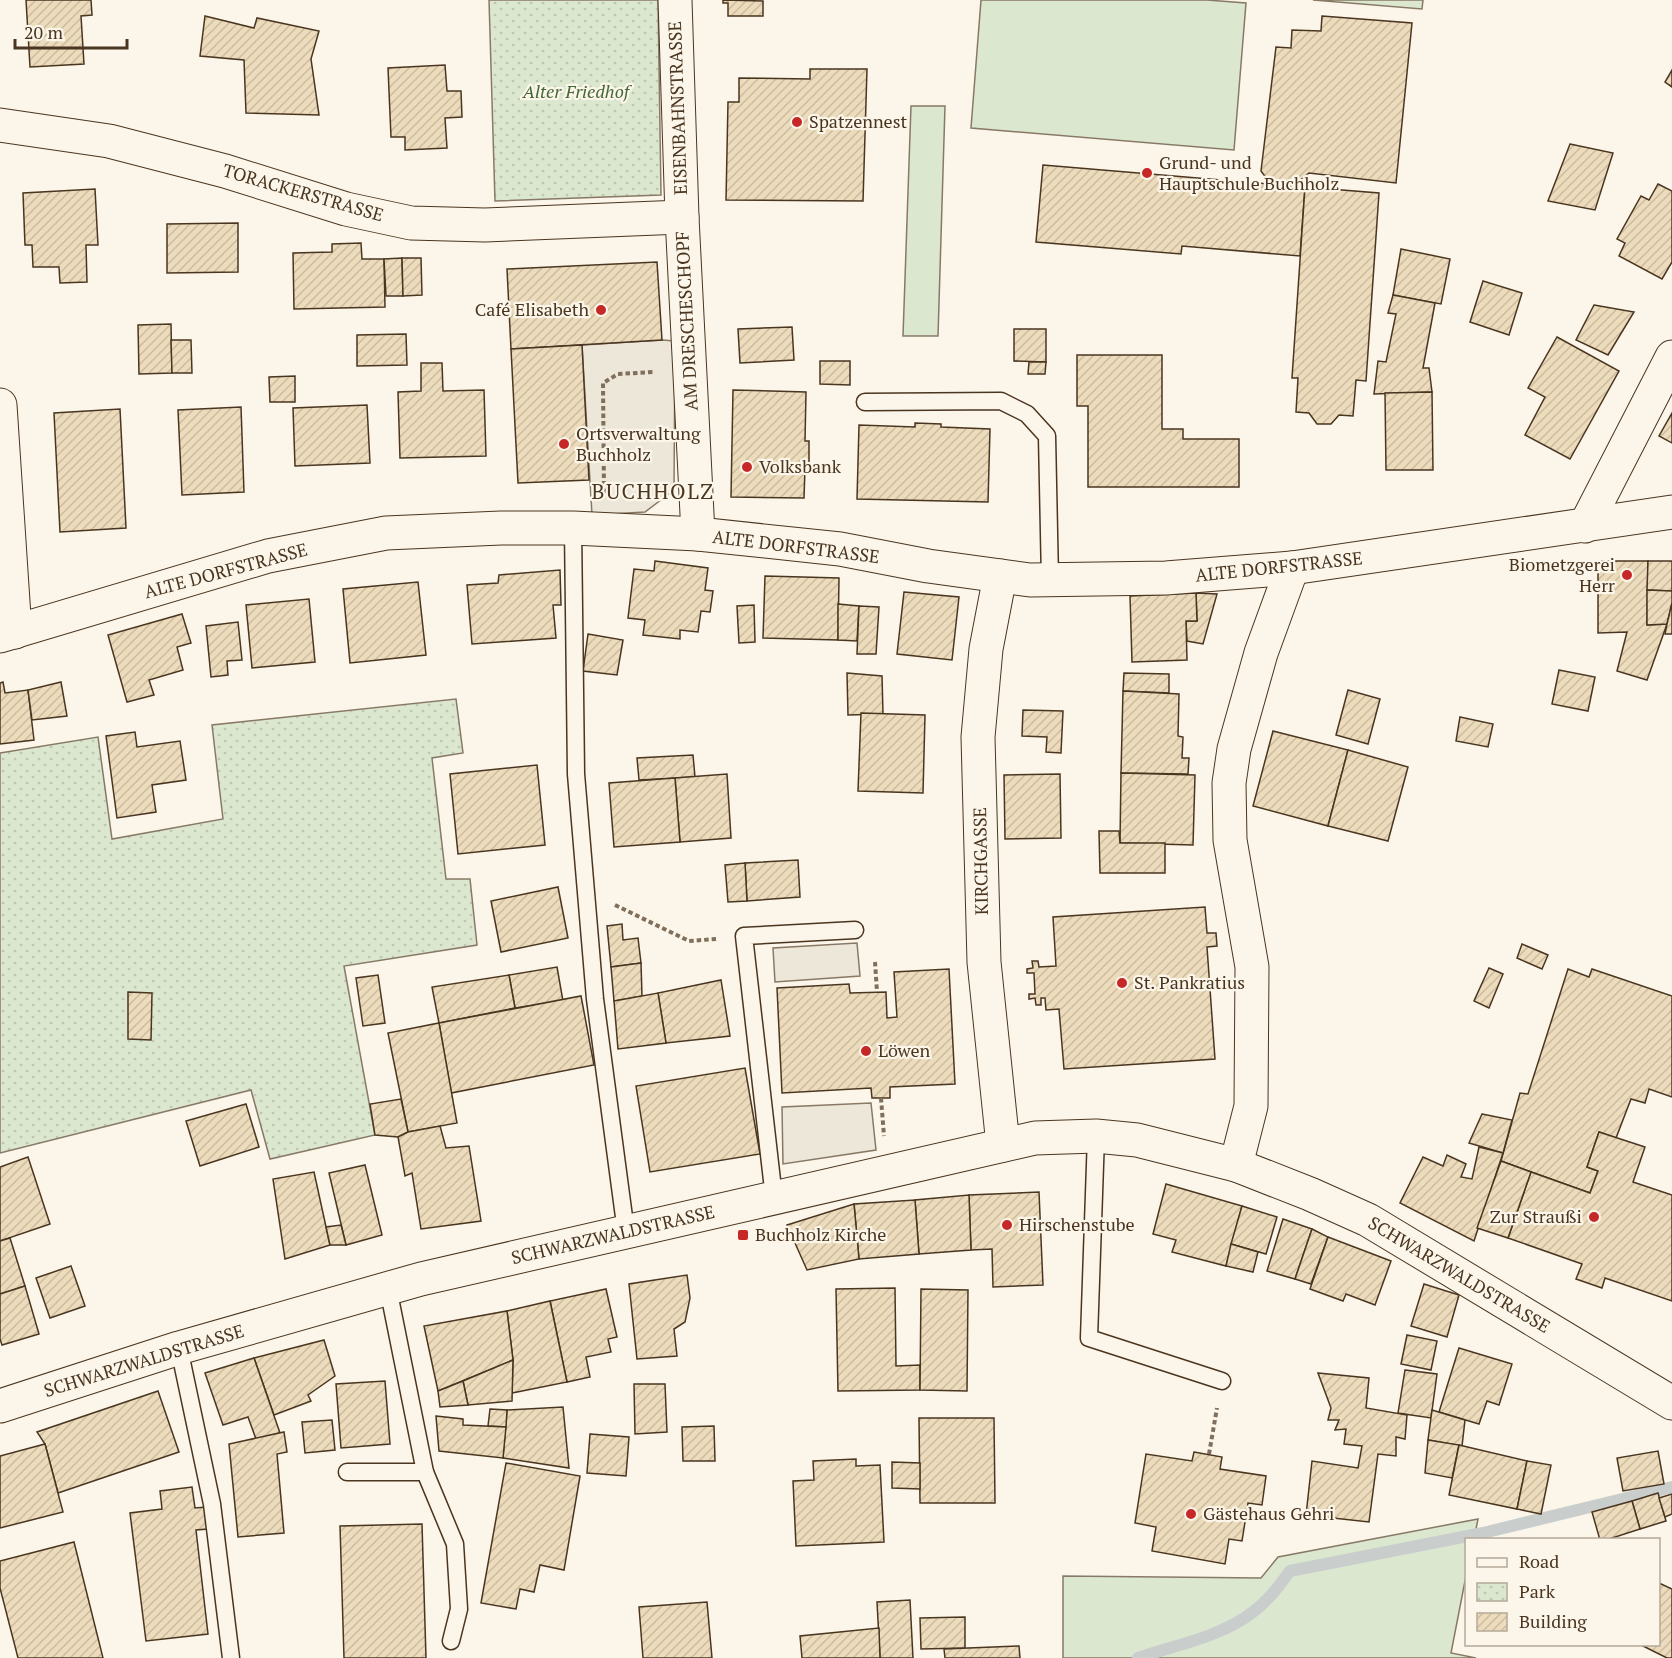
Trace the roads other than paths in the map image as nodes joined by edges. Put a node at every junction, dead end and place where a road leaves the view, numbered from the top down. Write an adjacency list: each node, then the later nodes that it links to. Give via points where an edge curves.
1 (675, 0): 3 (street, EISENBAHNSTRASSE)
2 (0, 125): 3 (street, TORACKERSTRASSE, via 109,141 225,171 346,209 411,223 485,225)
3 (682, 216): 10 (street, AM DRESCHESCHOPF)
4 (1672, 357): 8 (street)
5 (866, 402): 13 (lane, via 1001,401 1027,414 1047,435)
6 (0, 405): 14 (street)
7 (1672, 512): 8 (street, ALTE DORFSTRASSE)
8 (1585, 526): 11 (street, ALTE DORFSTRASSE)
9 (573, 528): 10 (street, ALTE DORFSTRASSE); 14 (street, ALTE DORFSTRASSE, via 376,535 268,556); 20 (lane, via 576,774 595,999)
10 (698, 534): 12 (street, ALTE DORFSTRASSE, via 840,549)
11 (1292, 568): 13 (street, ALTE DORFSTRASSE, via 1166,578); 18 (street, via 1261,653 1234,749 1229,783 1230,840 1252,967 1251,1106)
12 (1000, 576): 13 (street, ALTE DORFSTRASSE); 17 (street, KIRCHGASSE, via 986,650 978,737 984,962)
13 (1050, 580)
14 (8, 634)
15 (855, 930): 19 (lane, via 744,936)
16 (1096, 1136): 17 (street, SCHWARZWALDSTRASSE, via 1035,1138); 18 (street, SCHWARZWALDSTRASSE, via 1137,1140); 23 (lane, via 1089,1338)
17 (1003, 1145): 19 (street, SCHWARZWALDSTRASSE)
18 (1236, 1165): 24 (street, SCHWARZWALDSTRASSE, via 1368,1220)
19 (774, 1198): 20 (street, SCHWARZWALDSTRASSE)
20 (626, 1232): 21 (street, SCHWARZWALDSTRASSE)
21 (388, 1288): 22 (street, SCHWARZWALDSTRASSE); 27 (lane)
22 (179, 1348): 25 (street, SCHWARZWALDSTRASSE); 29 (lane, via 212,1504)
23 (1222, 1381)
24 (1672, 1403)
25 (0, 1406)
26 (347, 1472): 27 (lane)
27 (425, 1472): 28 (lane, via 455,1544 459,1609)
28 (451, 1641)
29 (231, 1658)

